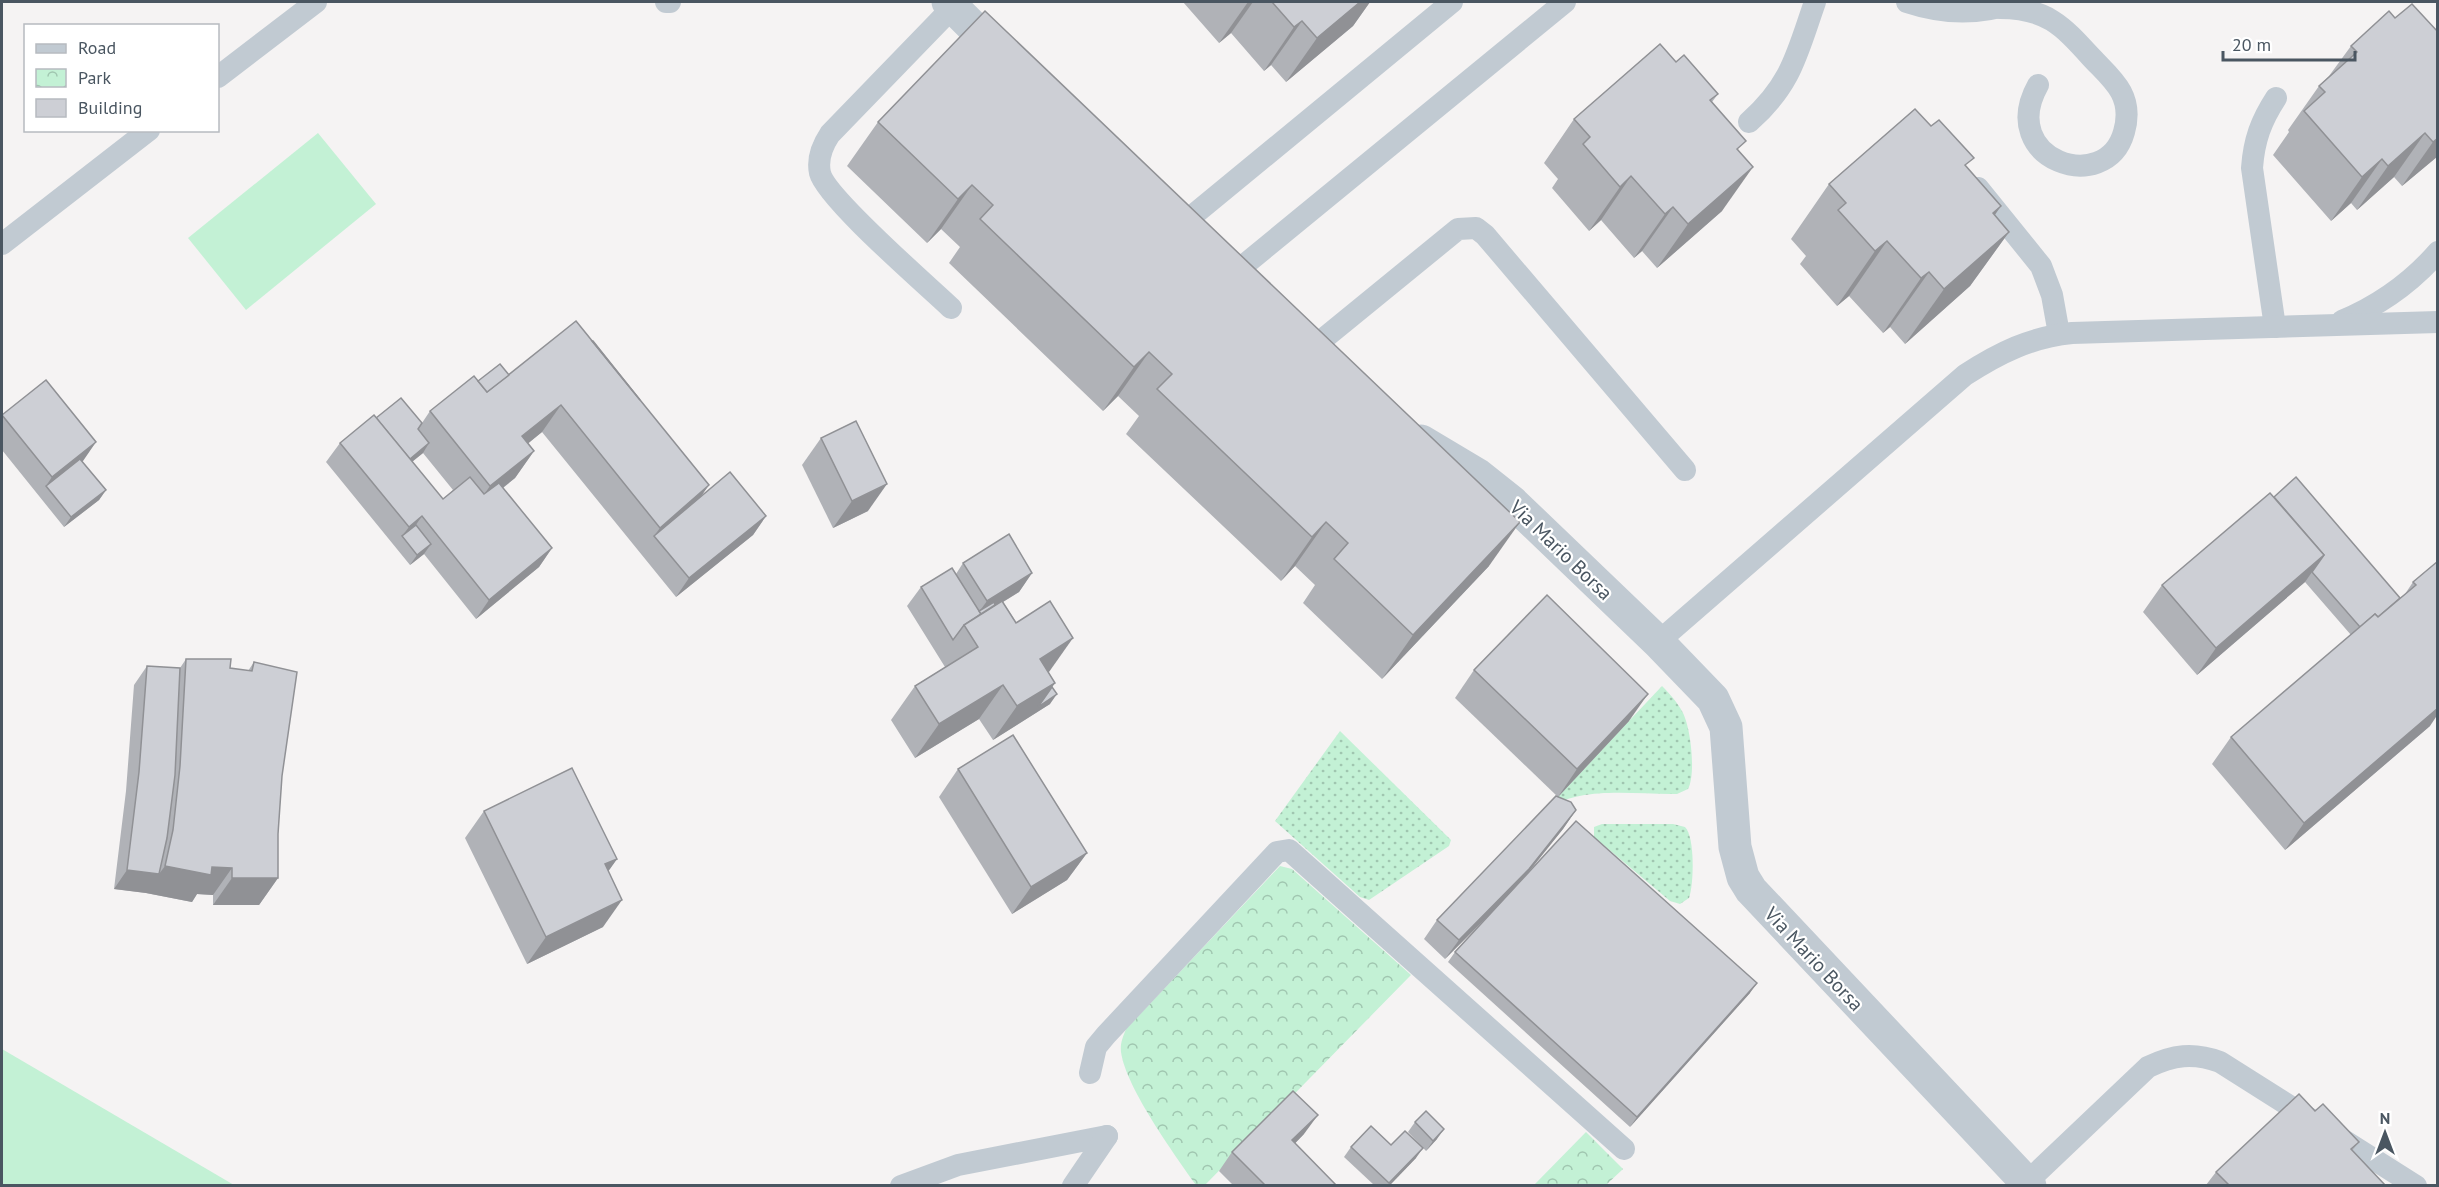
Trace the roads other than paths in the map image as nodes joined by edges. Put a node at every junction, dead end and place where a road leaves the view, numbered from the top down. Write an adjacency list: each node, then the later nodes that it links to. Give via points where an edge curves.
1 (316, 2): 10 (lane)
2 (666, 2): 3 (lane)
3 (670, 2)
4 (1566, 2): 21 (lane)
5 (1815, 2): 14 (lane, via 1791,72 1773,99)
6 (1907, 2): 8 (lane, via 1952,12)
7 (946, 4): 11 (street); 23 (lane, via 830,134 819,158 820,174 836,199)
8 (2008, 5): 12 (lane, via 2054,20 2120,91 2127,122 2113,150 2084,166 2051,159 2034,140 2027,117)
9 (1438, 6): 18 (lane)
10 (219, 76)
11 (1028, 81)
12 (2038, 85)
13 (2276, 98): 27 (lane, via 2254,142 2252,168)
14 (1749, 122)
15 (146, 132): 19 (lane)
16 (1964, 170): 28 (lane, via 2041,266 2052,295)
17 (1155, 201): 18 (street)
18 (1180, 226): 21 (street)
19 (6, 241)
20 (2438, 252): 25 (lane, via 2409,282)
21 (1232, 275): 22 (street)
22 (1256, 297)
23 (951, 308)
24 (2438, 322): 25 (lane)
25 (2336, 324): 27 (lane)
26 (1287, 327): 29 (street)
27 (2275, 327): 28 (lane)
28 (2059, 334): 32 (lane, via 2014,347 1965,375)
29 (1322, 360): 31 (lane, via 1458,229 1476,228)
30 (1398, 427): 32 (street, Via Mario Borsa, via 1495,488)
31 (1685, 470)
32 (1658, 642): 35 (street, Via Mario Borsa, via 1713,699 1726,727 1735,847 1751,890)
33 (1090, 1073): 34 (lane, via 1096,1047 1106,1035 1277,852 1289,850)
34 (1624, 1149)
35 (2028, 1184): 38 (lane, via 2148,1067 2184,1055 2220,1062)
36 (901, 1185): 37 (lane, via 958,1165 1107,1136)
37 (1073, 1185)
38 (2416, 1185)

